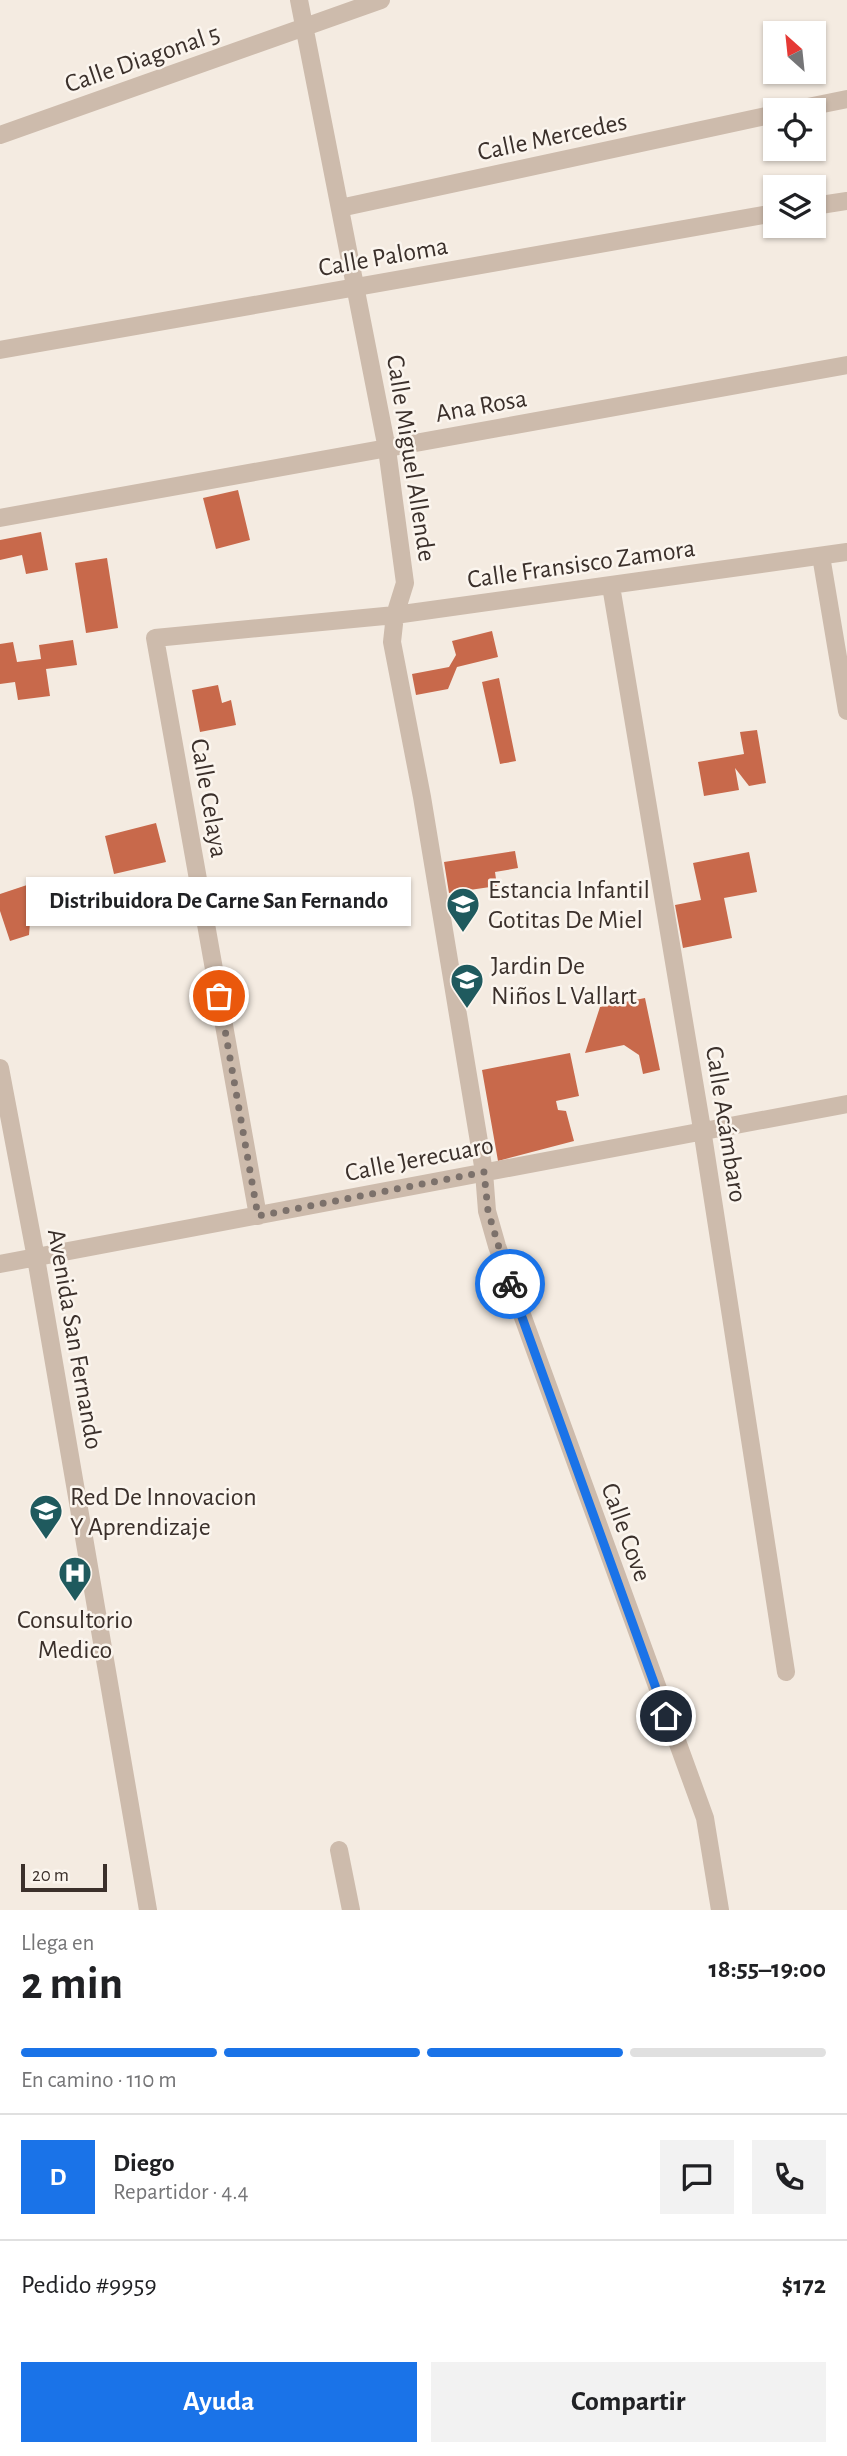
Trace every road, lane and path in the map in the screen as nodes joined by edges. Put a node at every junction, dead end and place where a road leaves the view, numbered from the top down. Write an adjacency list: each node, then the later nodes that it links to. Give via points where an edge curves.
1 (299, 0): 3 (street, Calle Miguel Allende)
2 (381, 0): 3 (street, Calle Diagonal 5)
3 (305, 29): 7 (street, Calle Diagonal 5); 10 (street, Calle Miguel Allende)
4 (847, 99): 5 (street)
5 (826, 103)
6 (763, 117): 10 (street, Calle Mercedes)
7 (0, 135)
8 (847, 201): 9 (street)
9 (826, 204)
10 (340, 208): 12 (street, Calle Miguel Allende)
11 (763, 215): 12 (street, Calle Paloma)
12 (356, 287): 13 (street, Calle Paloma); 15 (street, Calle Miguel Allende)
13 (0, 350)
14 (847, 365): 15 (street, Ana Rosa)
15 (387, 449): 16 (street, Ana Rosa); 20 (street, Calle Miguel Allende, via 405,583)
16 (0, 518)
17 (847, 552): 18 (street, Calle Fransisco Zamora)
18 (821, 556): 19 (street, Calle Fransisco Zamora); 22 (street)
19 (611, 586): 20 (street, Calle Fransisco Zamora); 25 (street, Calle Acámbaro)
20 (395, 615): 21 (street, Calle Fransisco Zamora); 26 (street, Calle Miguel Allende, via 392,642)
21 (155, 638): 27 (street, Calle Celaya)
22 (847, 711)
23 (0, 1068): 28 (street, Avenida San Fernando)
24 (847, 1104): 25 (street, Calle Jerecuaro)
25 (702, 1129): 26 (street, Calle Jerecuaro); 30 (street, Calle Acámbaro)
26 (484, 1172): 27 (street, Calle Jerecuaro); 34 (street, Calle Cove, via 497,1246 705,1818)
27 (258, 1216): 28 (street, Calle Jerecuaro)
28 (36, 1258): 29 (street, Calle Jerecuaro); 32 (street, Avenida San Fernando)
29 (0, 1264)
30 (786, 1672)
31 (339, 1850): 33 (street)
32 (148, 1910)
33 (351, 1910)
34 (720, 1910)

